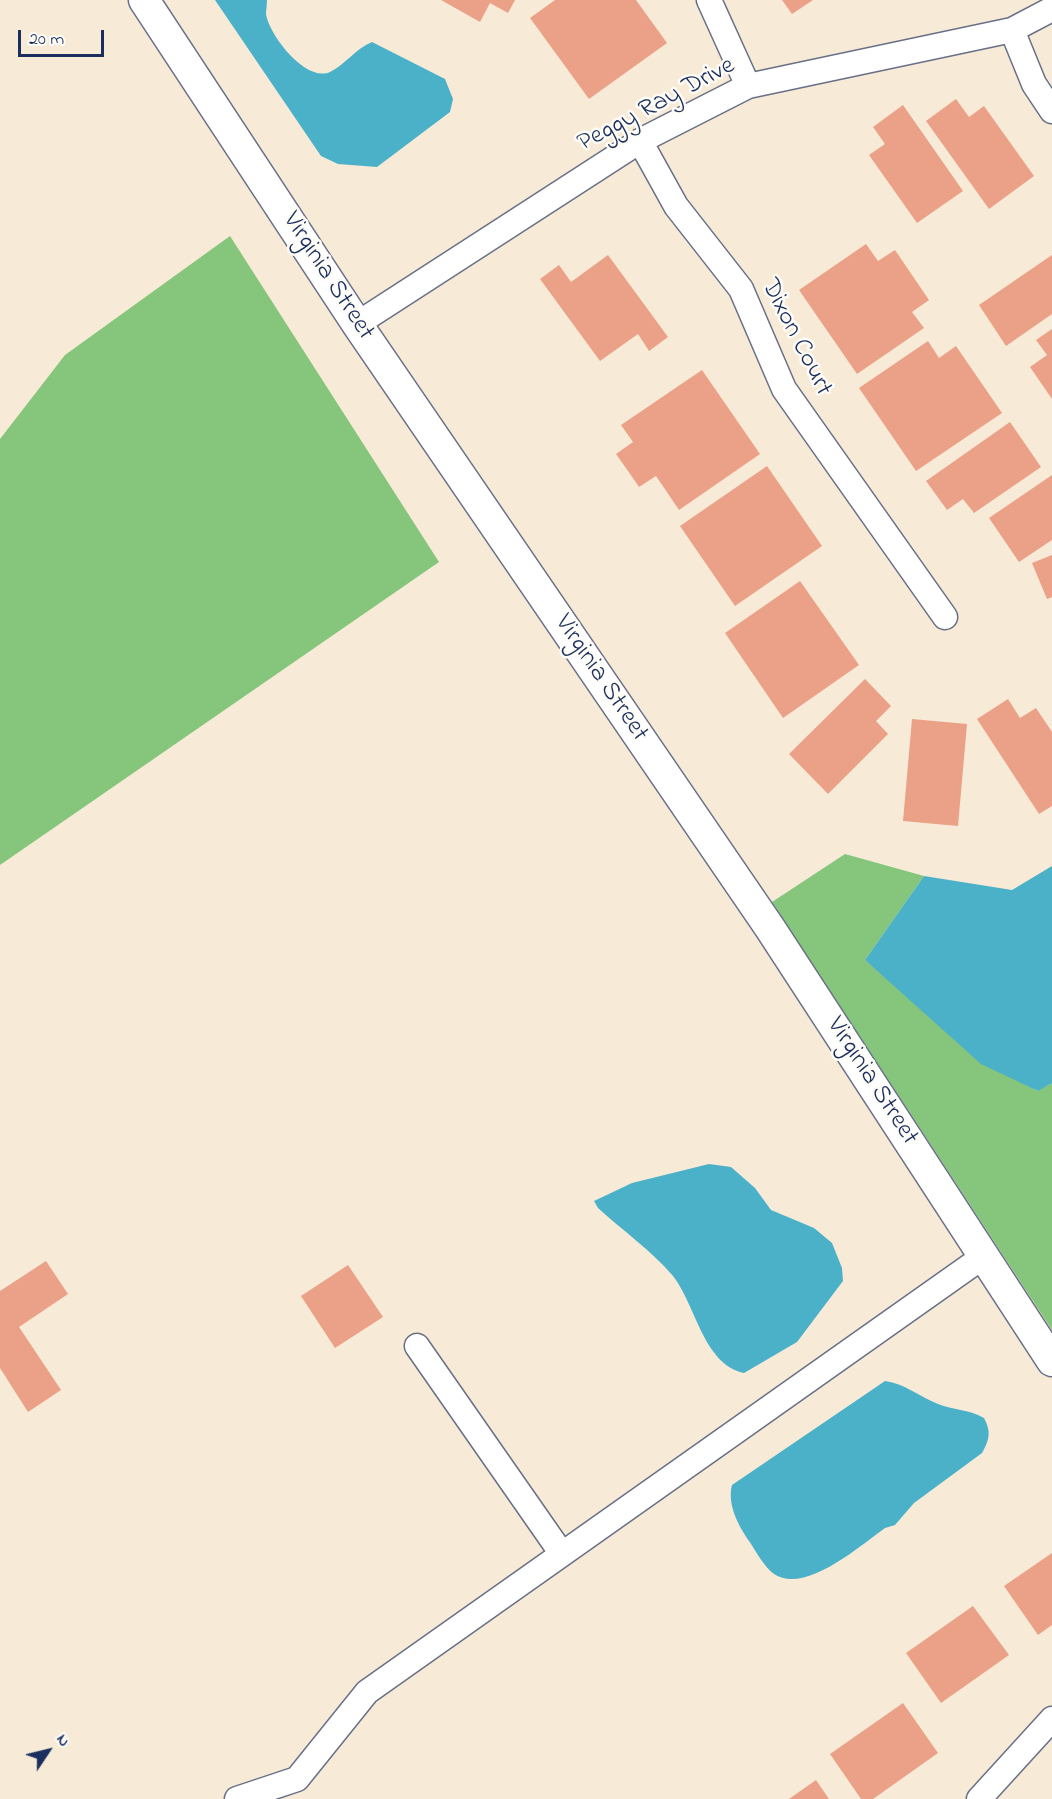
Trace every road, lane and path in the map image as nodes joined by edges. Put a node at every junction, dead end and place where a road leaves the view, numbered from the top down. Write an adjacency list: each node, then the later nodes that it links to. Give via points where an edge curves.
1 (144, 0): 8 (street, Virginia Street)
2 (710, 0): 5 (street)
3 (1052, 9): 4 (street, Peggy Ray Drive)
4 (1012, 30): 5 (street, Peggy Ray Drive); 6 (street, via 1034,84)
5 (748, 86): 7 (street, Peggy Ray Drive)
6 (1052, 111)
7 (640, 141): 8 (street, Peggy Ray Drive); 9 (street, Dixon Court, via 676,206 741,289 784,389)
8 (357, 324): 10 (street, Virginia Street, via 771,928)
9 (945, 617)
10 (984, 1256): 12 (street, Virginia Street); 13 (street)
11 (417, 1346): 13 (street)
12 (1052, 1361)
13 (562, 1554): 15 (street, via 367,1692 297,1779)
14 (1052, 1719): 16 (street)
15 (237, 1799)
16 (979, 1799)

